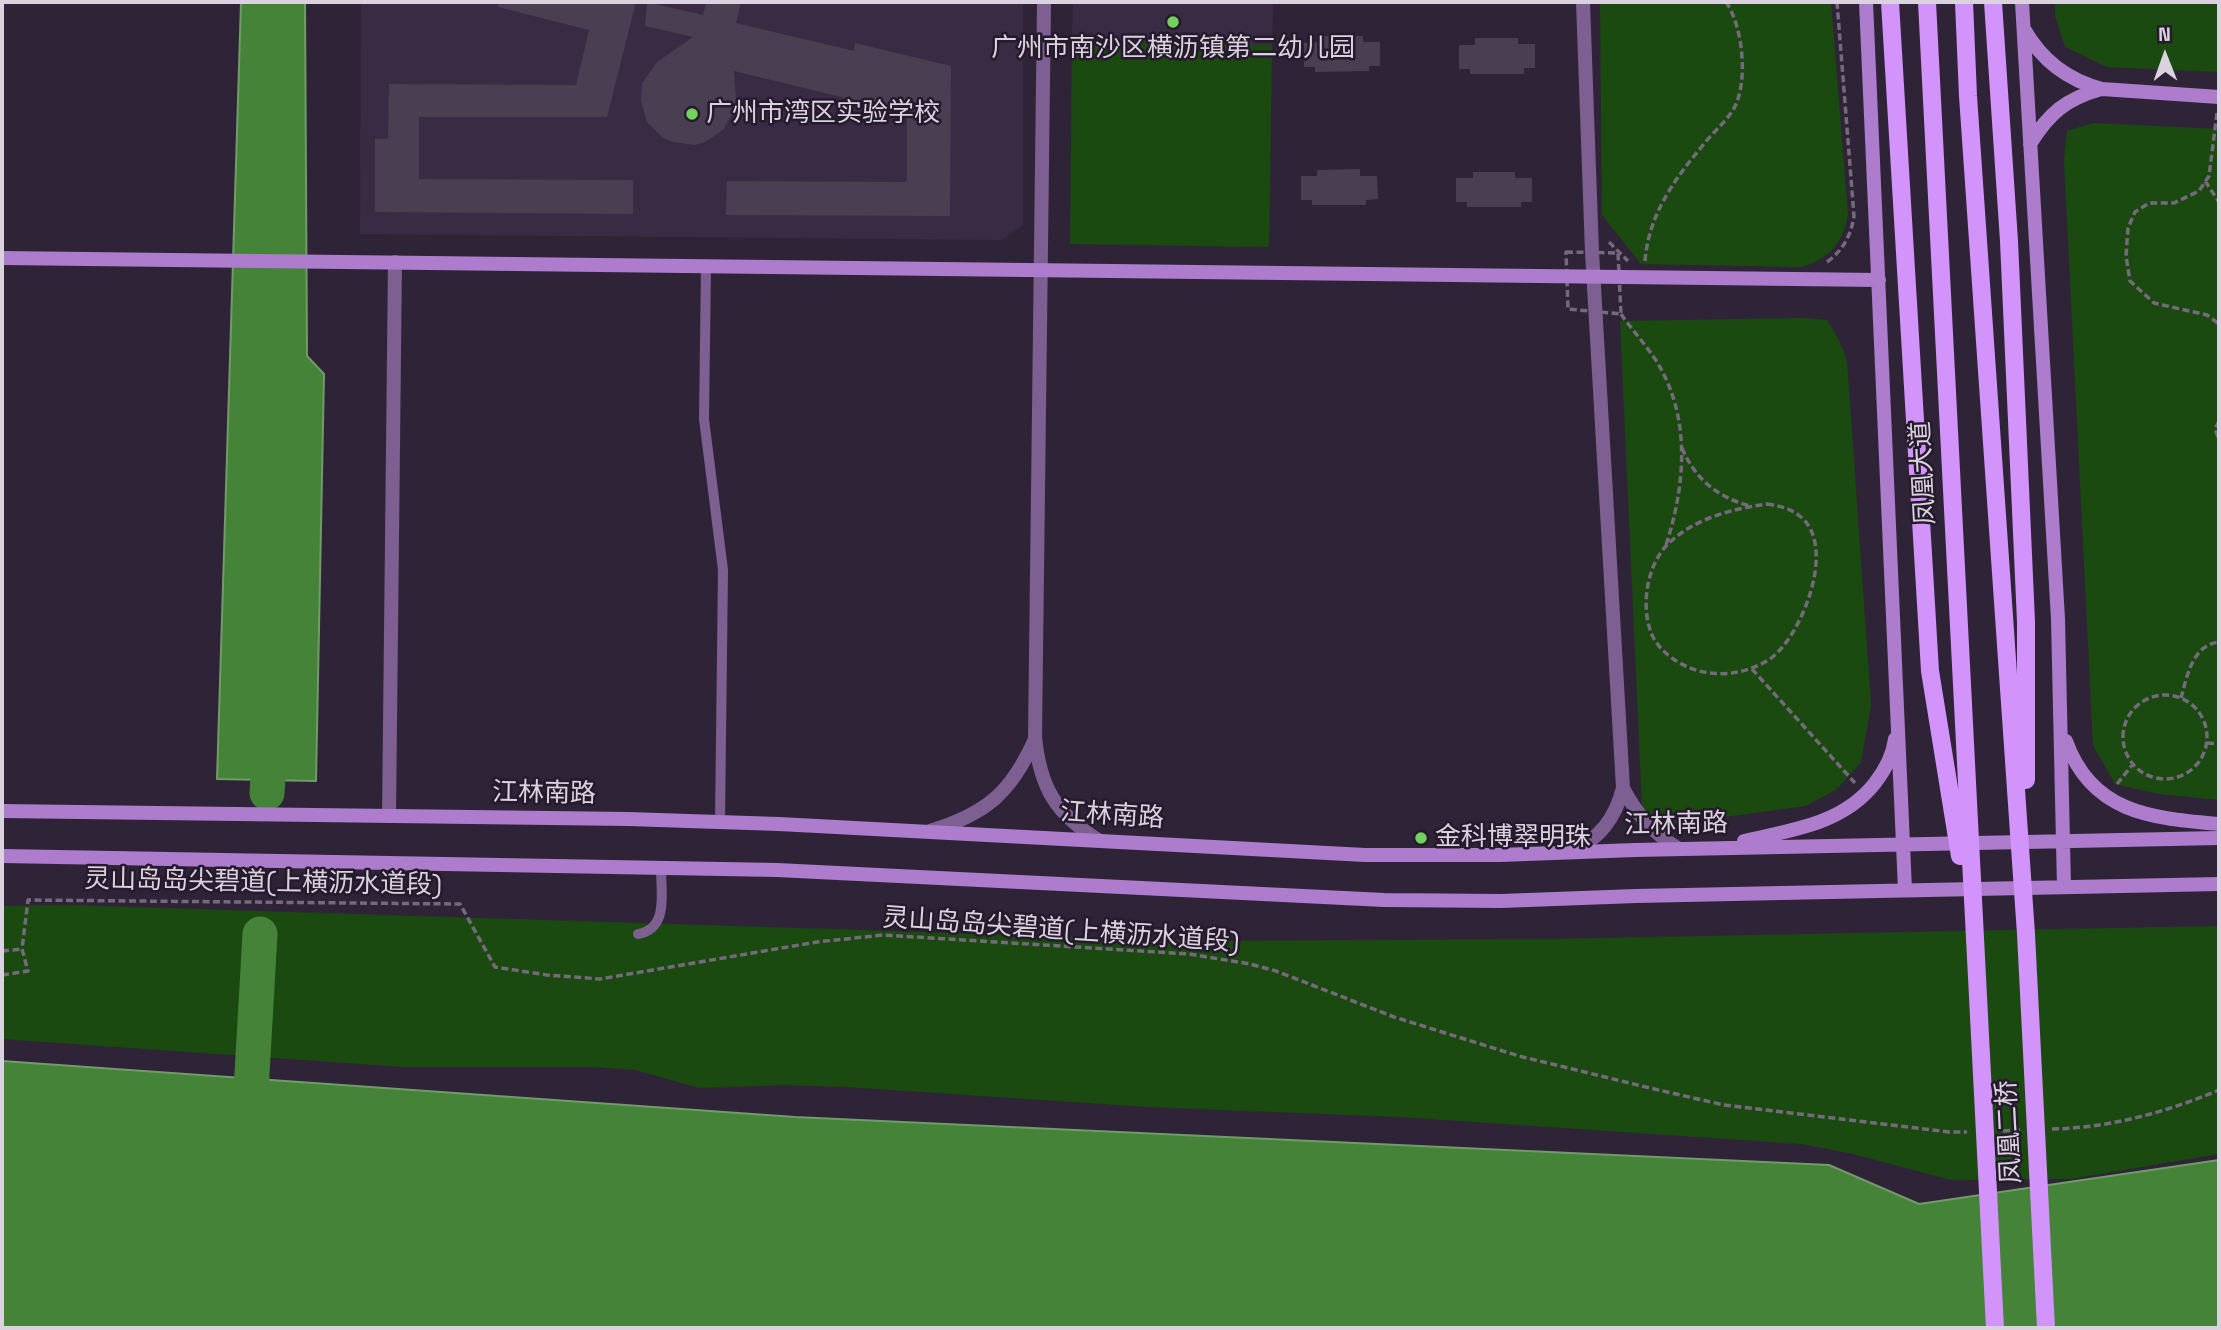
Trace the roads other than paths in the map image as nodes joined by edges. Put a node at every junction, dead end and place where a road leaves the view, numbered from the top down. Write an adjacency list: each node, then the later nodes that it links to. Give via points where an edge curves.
1 (1045, 2): 16 (street)
2 (1583, 2): 17 (street)
3 (1866, 2): 18 (main road, 凤凰大道)
4 (1890, 2): 42 (main road, bridge, via 1930,671)
5 (1927, 2): 42 (main road, 凤凰大道, bridge)
6 (1964, 2): 41 (main road, bridge)
7 (1993, 2): 41 (main road, bridge, via 2026,622)
8 (2022, 2): 9 (main road)
9 (2023, 28): 10 (main road, via 2055,68); 12 (main road)
10 (2102, 89): 11 (main road, via 2200,96); 12 (main road, via 2059,107)
11 (2218, 104)
12 (2030, 144): 20 (main road)
13 (2, 258): 14 (main road)
14 (396, 262): 15 (main road); 24 (street)
15 (706, 266): 16 (main road); 25 (lane, via 704,419 723,570)
16 (1041, 270): 17 (main road); 21 (street)
17 (1593, 276): 18 (main road); 22 (street)
18 (1880, 280): 19 (main road, 凤凰大道)
19 (1899, 716): 31 (main road, 凤凰大道); 32 (main road, via 1895,745 1884,772 1866,795 1841,814 1811,826)
20 (2062, 729): 26 (main road, via 2086,778 2107,797 2147,816); 30 (main road)
21 (1035, 737): 27 (street, via 1006,788 984,808); 29 (street, via 1045,787 1077,826)
22 (1623, 788): 33 (street, via 1645,823); 34 (street, via 1619,805 1600,834)
23 (2, 811): 24 (main road, 江林南路)
24 (389, 816): 25 (main road, 江林南路)
25 (720, 822): 27 (main road, 江林南路)
26 (2219, 824)
27 (930, 831): 29 (main road, 江林南路)
28 (2219, 838): 30 (main road, 江林南路)
29 (1098, 840): 34 (main road, 江林南路, via 1365,855)
30 (2064, 841): 31 (main road, 江林南路); 38 (main road)
31 (1903, 844): 32 (main road, 江林南路); 39 (main road, 凤凰大道)
32 (1716, 848): 33 (main road, 江林南路)
33 (1679, 849): 34 (main road, 江林南路)
34 (1571, 852)
35 (2, 856): 36 (main road)
36 (661, 868): 39 (main road, via 927,876 1374,900); 40 (lane, via 660,916 656,925)
37 (2219, 884): 38 (main road)
38 (2064, 887): 39 (main road)
39 (1905, 890)
40 (638, 934)
41 (2026, 934): 44 (main road, 凤凰二桥, bridge)
42 (1974, 942): 43 (main road, 凤凰二桥, bridge)
43 (1995, 1328)
44 (2046, 1328)

